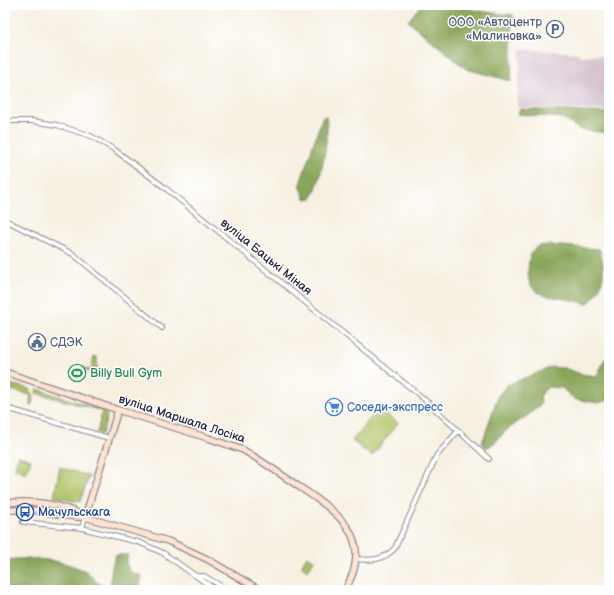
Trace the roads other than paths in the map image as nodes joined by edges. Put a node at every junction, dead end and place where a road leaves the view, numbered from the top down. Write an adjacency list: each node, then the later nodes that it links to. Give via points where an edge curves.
1 (5, 121): 7 (street, вуліца Бацькі Міная, via 32,121 56,125 91,136 115,150 424,399)
2 (5, 220): 3 (street, via 73,254)
3 (162, 328)
4 (5, 373): 6 (main road, вуліца Маршала Лосіка)
5 (6, 408): 8 (street)
6 (118, 410): 8 (main road); 15 (main road, вуліца Маршала Лосіка, via 215,440 253,456 338,514 353,538)
7 (458, 431): 9 (street, вуліца Бацькі Міная); 15 (street, via 437,455 395,548 388,556 379,559)
8 (109, 438): 12 (main road)
9 (489, 459)
10 (5, 504): 12 (main road, via 40,503 73,511)
11 (5, 510): 12 (main road, via 33,510 77,518)
12 (85, 517): 14 (street); 19 (main road, via 168,541 202,557)
13 (23, 522): 14 (street)
14 (82, 528): 16 (street, via 141,543 163,553)
15 (356, 559): 20 (main road, вуліца Маршала Лосіка)
16 (196, 576): 17 (street); 18 (street, via 204,576)
17 (216, 590)
18 (228, 590)
19 (259, 590)
20 (345, 590)

